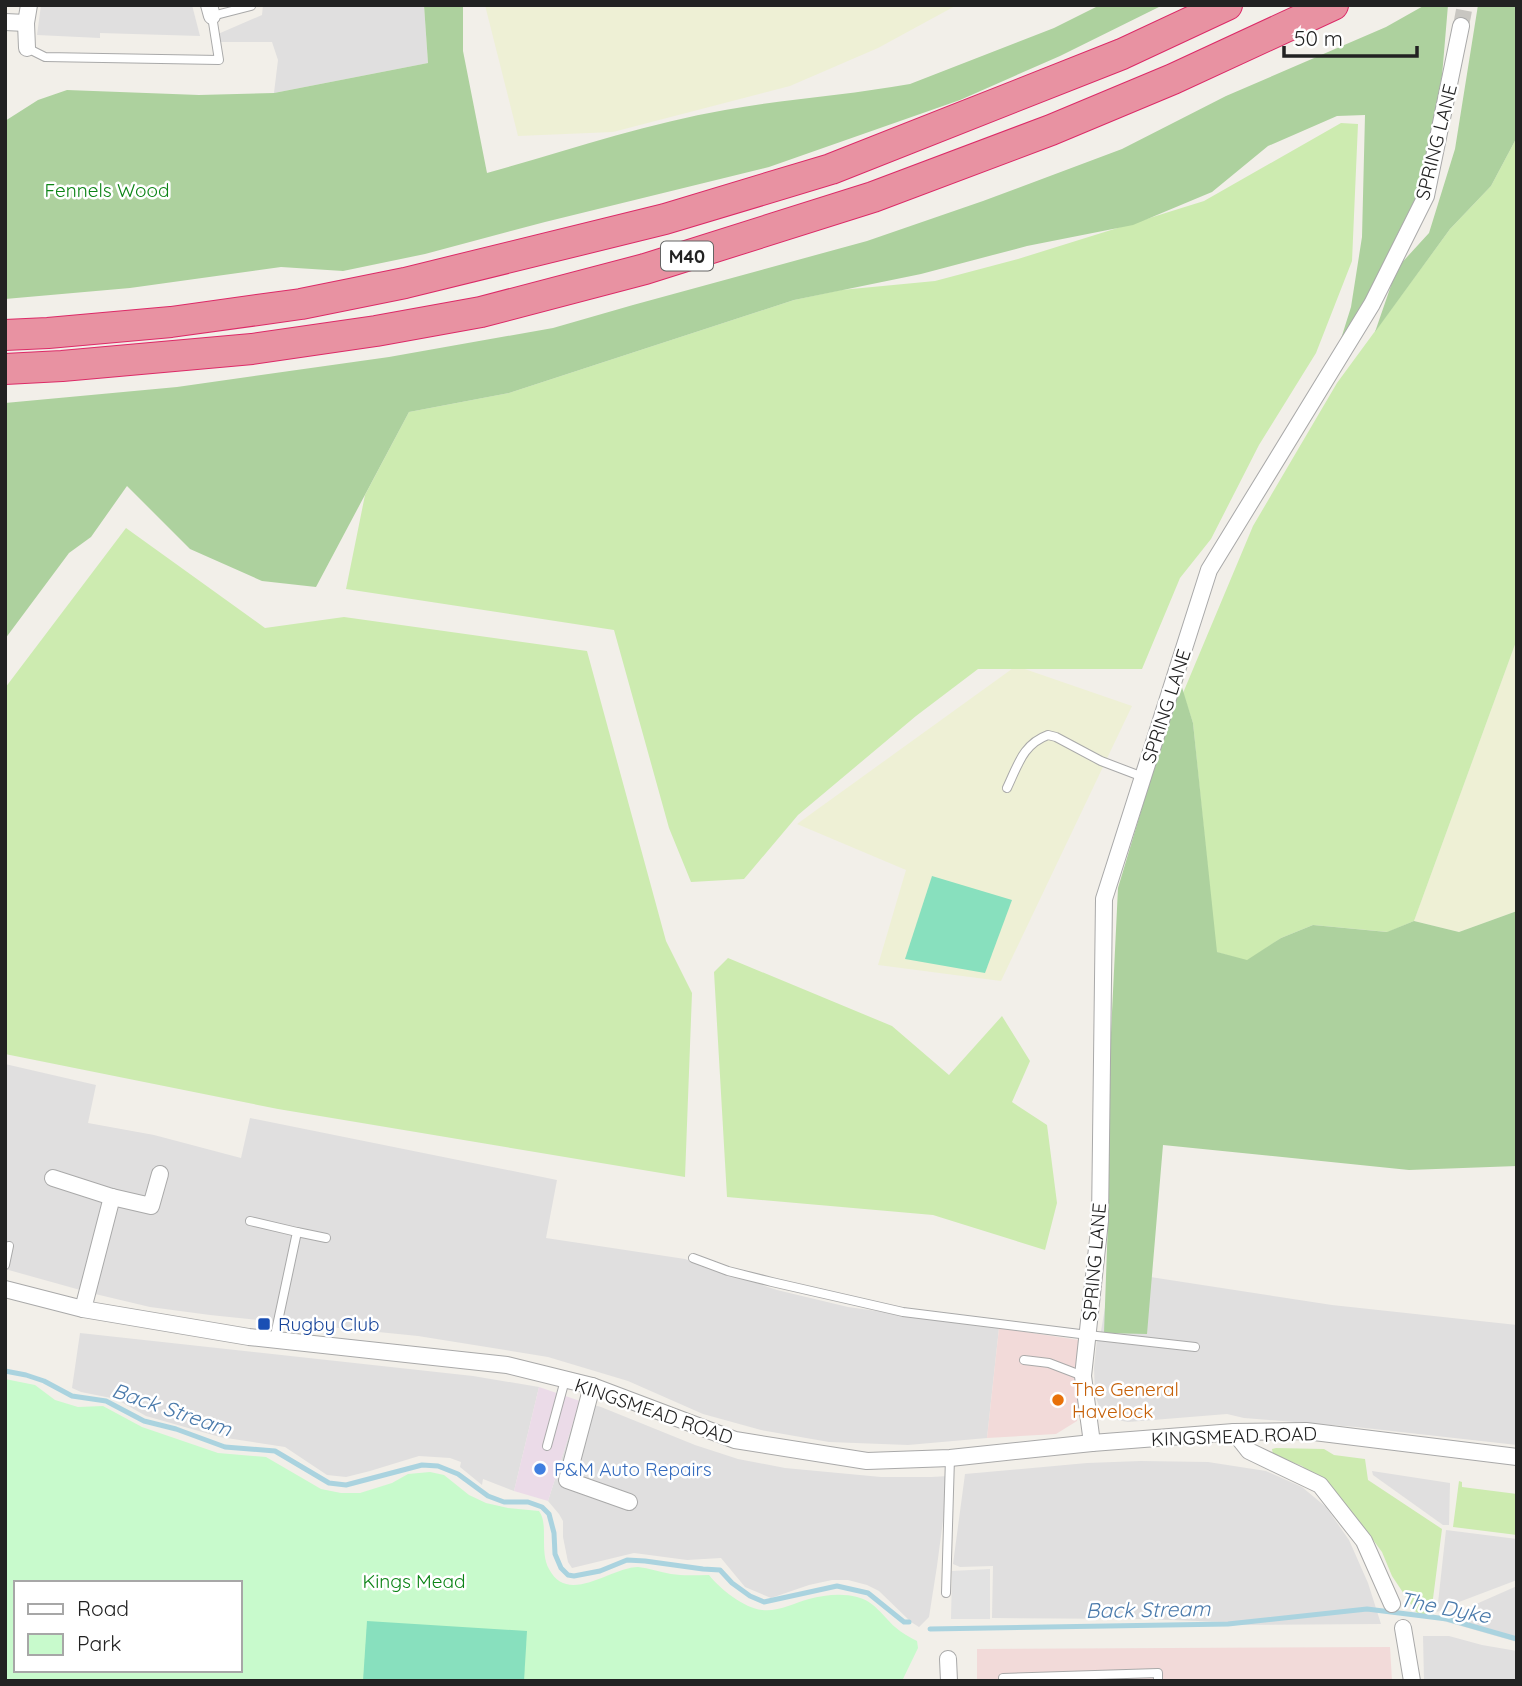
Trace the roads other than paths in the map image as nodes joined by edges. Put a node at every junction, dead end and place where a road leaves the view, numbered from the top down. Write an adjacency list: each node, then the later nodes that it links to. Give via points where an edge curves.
1 (29, 5): 7 (street)
2 (1227, 5): 10 (highway, M40, via 1122,54 831,169 665,219 301,304 171,322)
3 (1333, 5): 11 (highway, M40, via 1051,130 873,197 645,270 481,312 376,331 252,349)
4 (251, 6): 5 (lane)
5 (211, 11): 9 (lane, via 219,60 45,57)
6 (5, 22): 7 (street)
7 (26, 23): 9 (street)
8 (1461, 26): 12 (street, SPRING LANE, via 1426,196 1372,304 1209,569)
9 (27, 48)
10 (5, 335)
11 (5, 369)
12 (1143, 777): 13 (lane, via 1048,735 1025,750); 25 (street, SPRING LANE, via 1104,899 1100,1221)
13 (1007, 788)
14 (160, 1174): 16 (street, via 151,1206)
15 (53, 1178): 16 (street)
16 (113, 1196): 24 (street)
17 (250, 1221): 18 (lane)
18 (297, 1232): 19 (lane); 26 (lane)
19 (326, 1238)
20 (9, 1246): 22 (lane)
21 (693, 1258): 25 (lane, via 727,1271 903,1312)
22 (5, 1265)
23 (5, 1289): 24 (street, KINGSMEAD ROAD)
24 (83, 1309): 26 (street, KINGSMEAD ROAD)
25 (1088, 1335): 27 (lane); 29 (street, SPRING LANE)
26 (274, 1340): 30 (street, KINGSMEAD ROAD, via 508,1365)
27 (1195, 1347)
28 (1024, 1360): 29 (lane, via 1049,1363)
29 (1083, 1376): 33 (street, SPRING LANE)
30 (565, 1380): 31 (street, KINGSMEAD ROAD); 34 (lane)
31 (592, 1386): 36 (street, KINGSMEAD ROAD, via 735,1440 867,1461); 37 (street, via 567,1480)
32 (1234, 1432): 33 (street, KINGSMEAD ROAD); 35 (street, KINGSMEAD ROAD, via 1306,1432); 39 (street, via 1249,1451 1320,1485 1364,1541)
33 (1092, 1443): 36 (street, KINGSMEAD ROAD)
34 (547, 1446)
35 (1517, 1457)
36 (950, 1458): 38 (lane)
37 (629, 1502)
38 (946, 1593)
39 (1392, 1604)
40 (1403, 1628): 45 (street)
41 (948, 1659): 43 (street)
42 (1003, 1678): 44 (lane, via 1158,1673)
43 (949, 1681)
44 (1158, 1681)
45 (1412, 1681)

